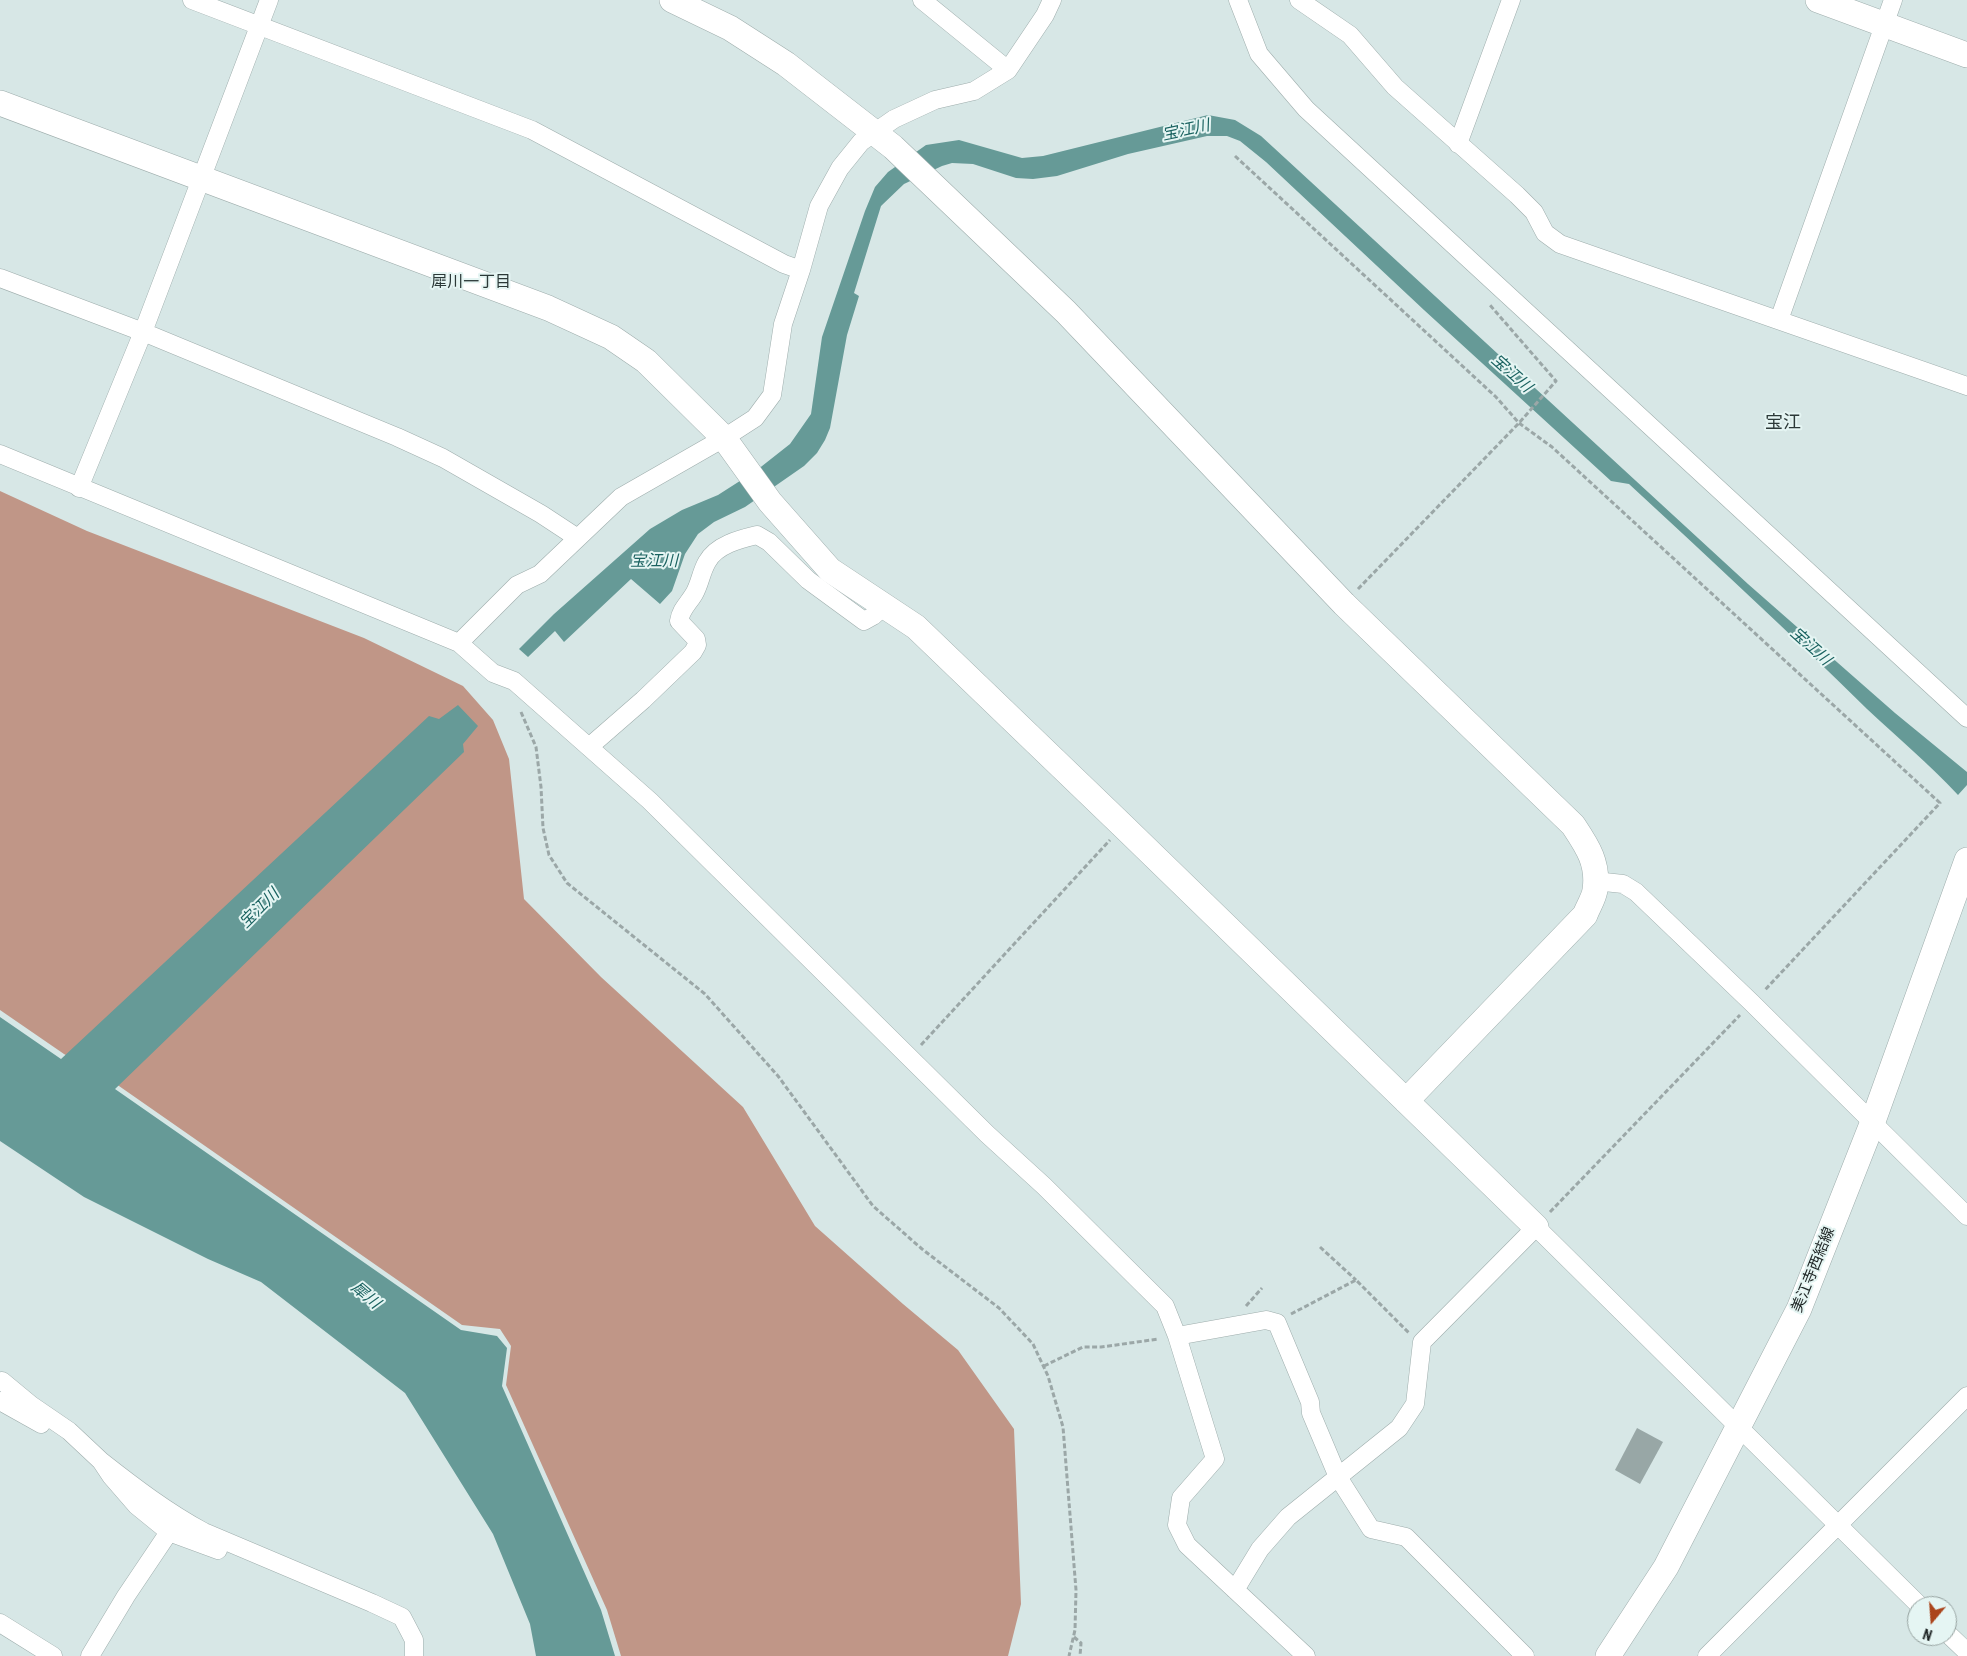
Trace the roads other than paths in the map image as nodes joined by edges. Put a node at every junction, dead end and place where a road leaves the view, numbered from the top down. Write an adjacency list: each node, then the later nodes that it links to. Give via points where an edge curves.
1 (192, 0): 12 (street)
2 (269, 0): 12 (street)
3 (672, 0): 16 (street, via 730,28 758,46)
4 (922, 0): 14 (street)
5 (1052, 0): 14 (street)
6 (1238, 0): 30 (street, via 1259,54 1306,109)
7 (1300, 0): 17 (street, via 1350,35 1396,87)
8 (1511, 0): 17 (street)
9 (1818, 0): 11 (street)
10 (1893, 0): 11 (street)
11 (1884, 24): 13 (street); 21 (street)
12 (260, 26): 18 (street); 19 (street, via 532,130 784,264)
13 (1967, 55)
14 (1008, 70): 16 (street, via 974,91 936,100 894,120)
15 (0, 103): 18 (street)
16 (884, 139): 19 (street, via 861,142 840,168 819,206); 33 (street, via 1066,312 1344,604 1573,825 1591,850)
17 (1458, 144): 21 (street, via 1523,200 1546,233 1560,244)
18 (202, 179): 22 (street); 24 (street, via 548,308 611,337 646,361)
19 (801, 270): 24 (street, via 783,324 772,395 755,418)
20 (0, 278): 22 (street)
21 (1779, 320): 23 (street)
22 (143, 332): 26 (street); 27 (street, via 443,458)
23 (1967, 386)
24 (728, 444): 27 (street, via 621,497); 28 (street, via 770,502 830,570)
25 (0, 454): 26 (street)
26 (79, 488): 29 (street)
27 (576, 537): 29 (street, via 540,574 517,585)
28 (884, 606): 31 (street, via 864,621 808,580 769,542 757,535 735,540 708,560 694,593 680,611 678,621 696,639 693,652); 34 (street, via 916,627)
29 (459, 643): 31 (street, via 493,673 514,681)
30 (1967, 718)
31 (589, 747): 38 (street, via 650,801 1165,1306)
32 (1967, 860): 35 (street, 美江寺西結線)
33 (1595, 881): 34 (street, via 1595,891 1585,915); 35 (street, via 1623,884 1636,892)
34 (1406, 1101): 37 (street)
35 (1872, 1124): 36 (street); 42 (street, 美江寺西結線, via 1799,1310)
36 (1967, 1216)
37 (1536, 1227): 42 (street); 45 (street, via 1422,1342 1415,1404 1399,1428)
38 (1177, 1336): 45 (street, via 1266,1320 1277,1323); 49 (street, via 1215,1459 1181,1498 1177,1525 1186,1545)
39 (2, 1381): 43 (street)
40 (1967, 1396): 46 (street)
41 (0, 1400): 43 (street, via 44,1426)
42 (1738, 1428): 46 (street); 59 (street, 美江寺西結線, via 1666,1566)
43 (68, 1432): 44 (street)
44 (101, 1460): 47 (street, via 110,1476 137,1506); 48 (street, via 184,1522)
45 (1338, 1477): 49 (street, via 1288,1516 1260,1550); 58 (street, via 1372,1529 1406,1537)
46 (1837, 1526): 50 (street); 60 (street)
47 (169, 1532): 48 (street, via 250,1561); 55 (street)
48 (276, 1563): 56 (street, via 402,1617 414,1640)
49 (1235, 1590): 57 (street)
50 (1910, 1596)
51 (0, 1623): 54 (street)
52 (1957, 1642): 53 (street)
53 (1967, 1652)
54 (53, 1656)
55 (90, 1656)
56 (414, 1656)
57 (1306, 1656)
58 (1524, 1656)
59 (1608, 1656)
60 (1707, 1656)

